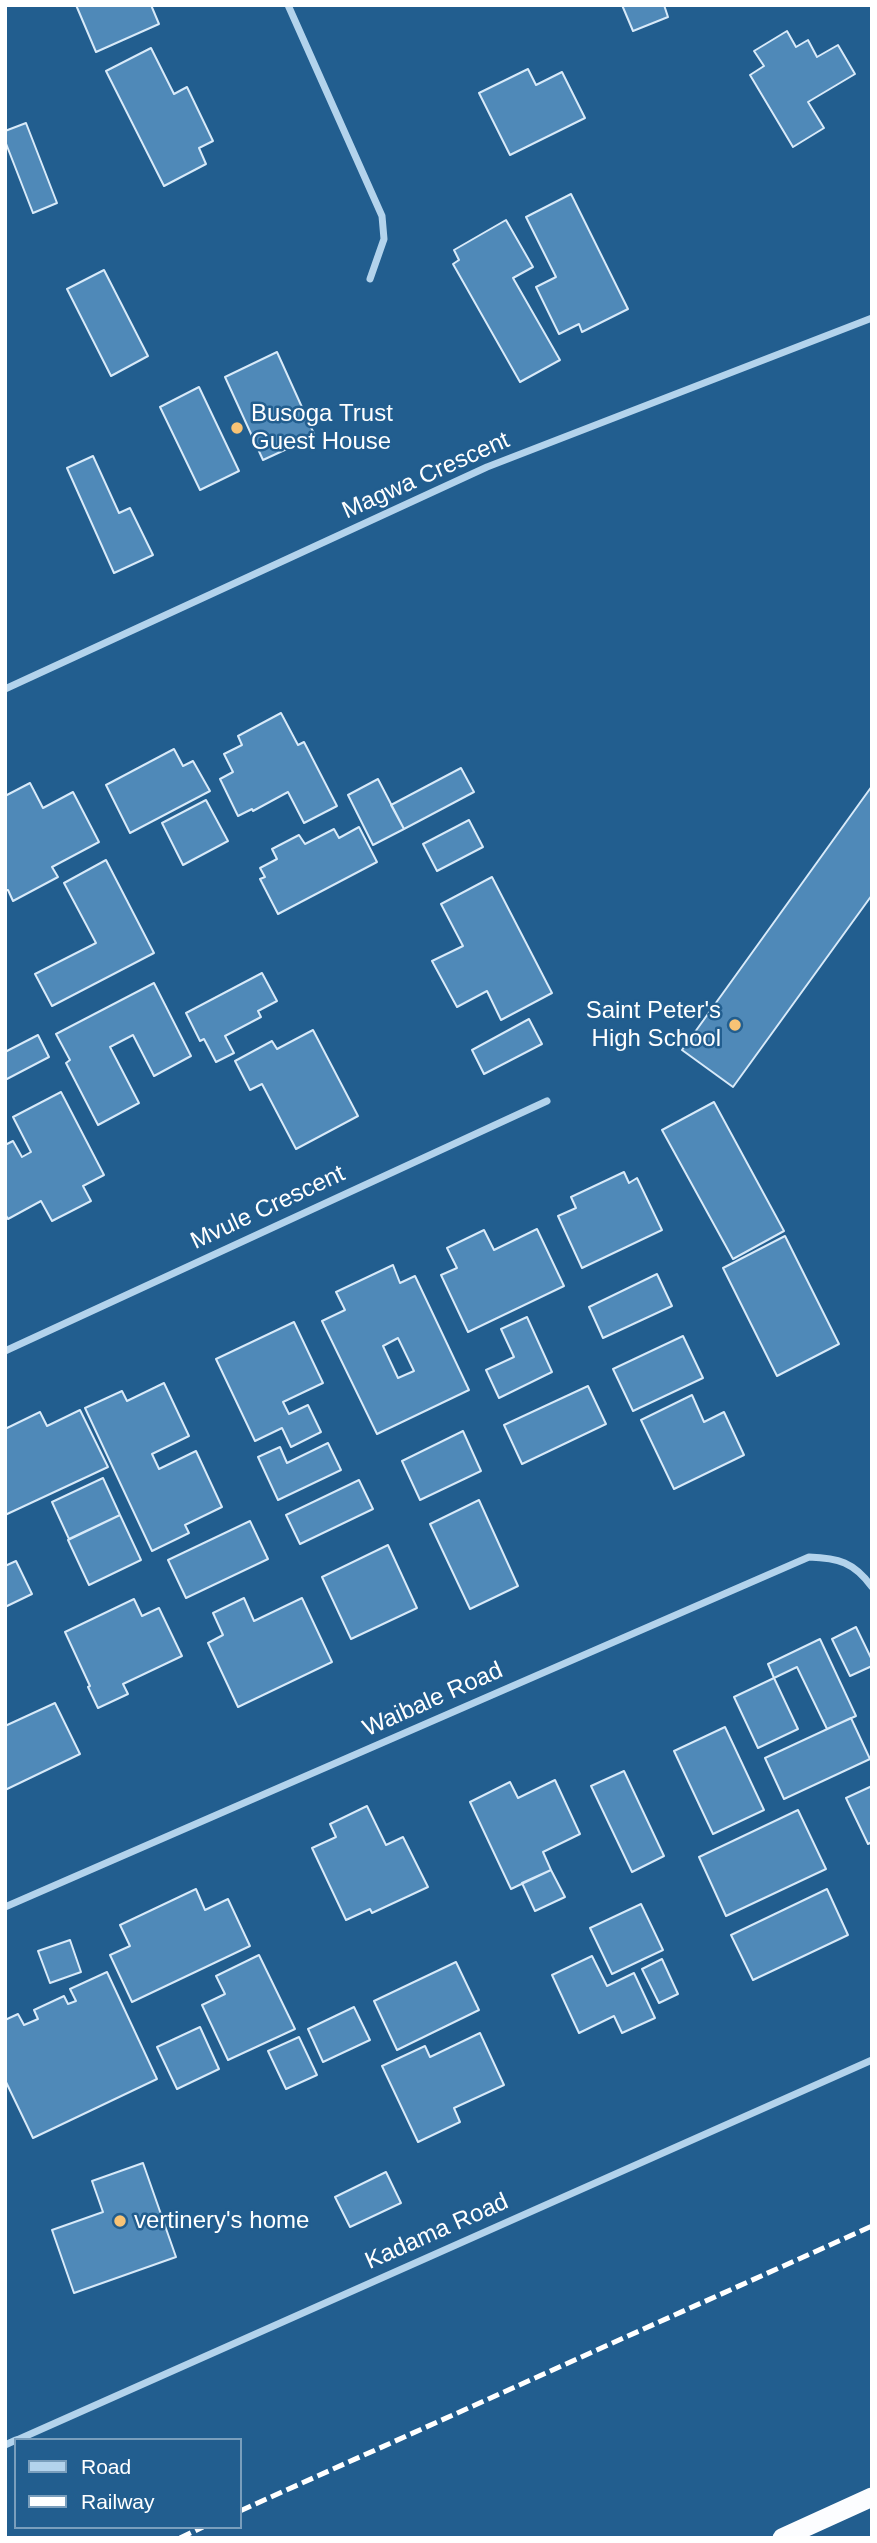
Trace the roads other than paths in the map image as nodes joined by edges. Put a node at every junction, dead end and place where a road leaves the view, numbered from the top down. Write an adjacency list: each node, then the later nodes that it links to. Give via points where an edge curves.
1 (288, 5): 2 (street, via 382,216 384,239)
2 (370, 279)
3 (872, 318): 4 (street, Magwa Crescent, via 487,467)
4 (5, 689)
5 (547, 1101): 6 (street, Mvule Crescent)
6 (5, 1351)
7 (872, 1587): 8 (street, Waibale Road, via 848,1564 832,1557 809,1557)
8 (5, 1907)
9 (872, 2060): 10 (street, Kadama Road)
10 (21, 2438)
11 (872, 2497): 12 (highway)
12 (782, 2538)

